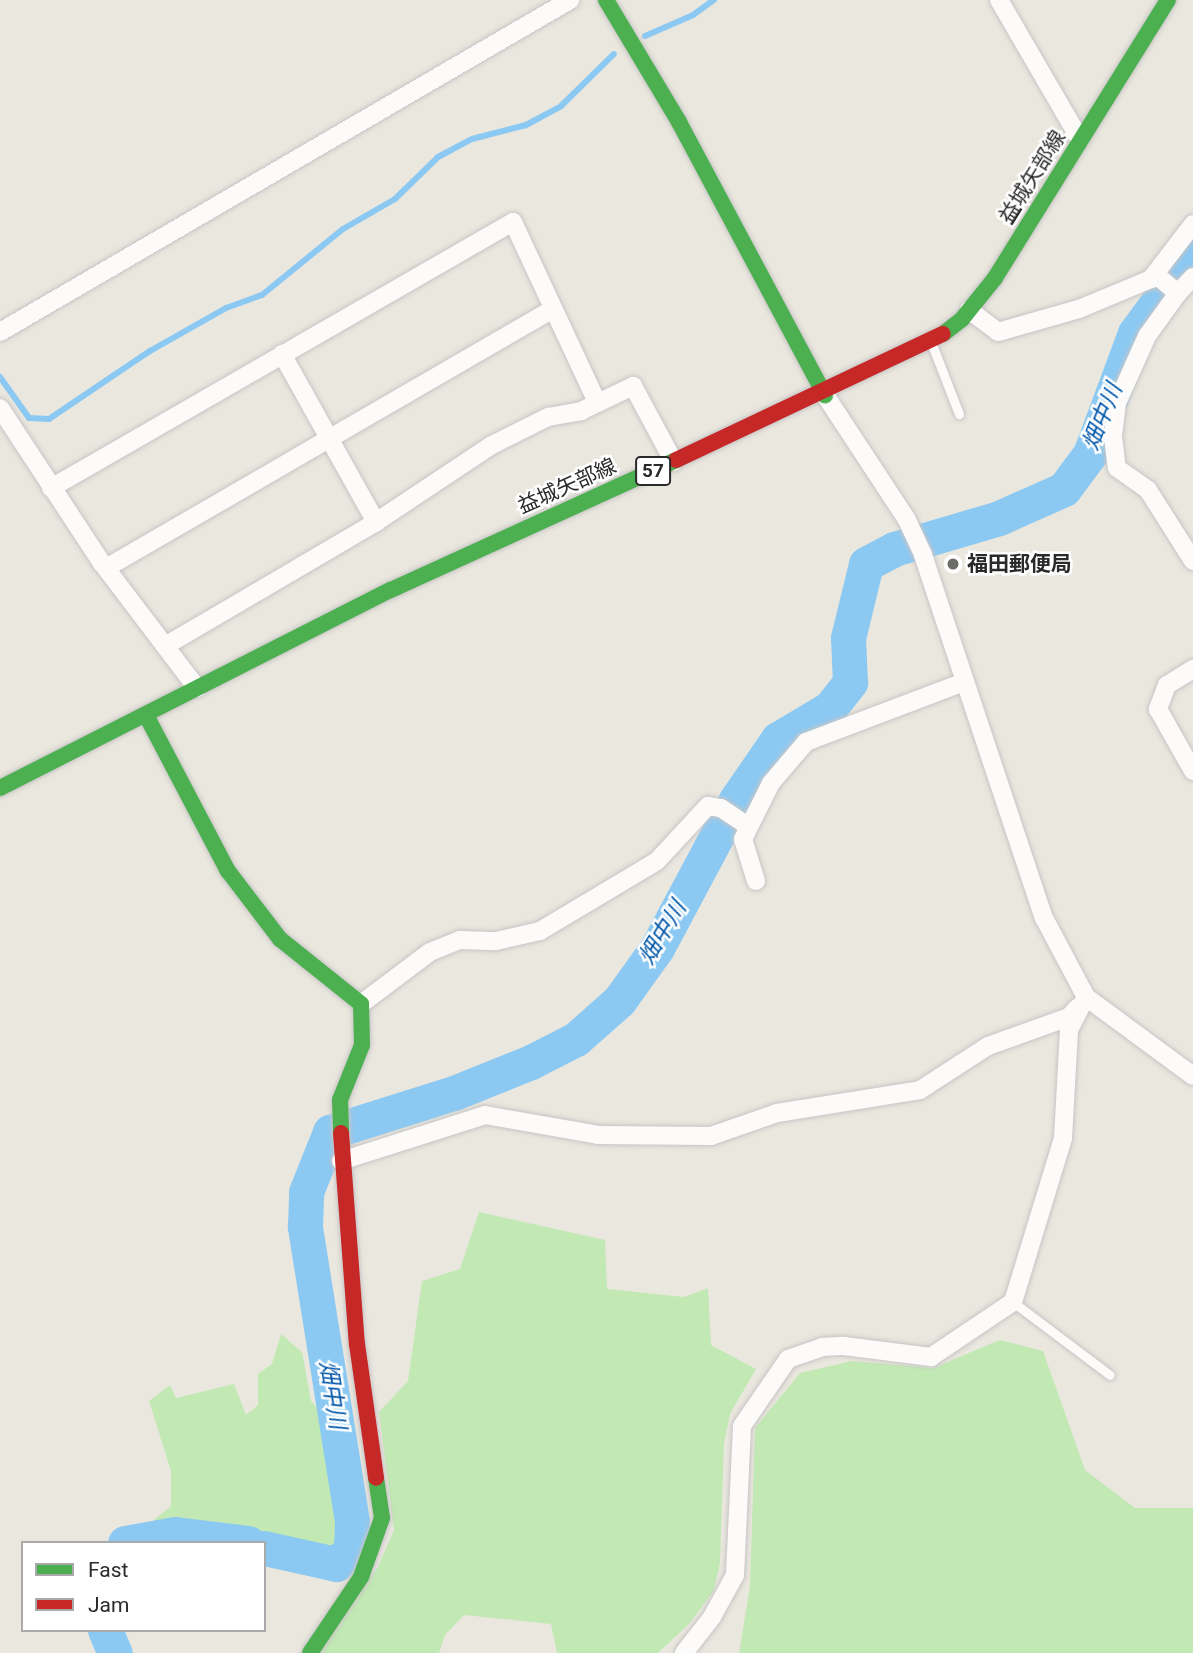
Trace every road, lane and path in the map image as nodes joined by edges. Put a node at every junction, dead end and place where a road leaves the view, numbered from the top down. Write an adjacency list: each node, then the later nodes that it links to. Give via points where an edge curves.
1 (570, 0): 12 (street)
2 (606, 0): 15 (street, via 679,122)
3 (999, 0): 5 (street)
4 (1168, 0): 5 (street, 益城矢部線 / 57)
5 (1080, 139): 11 (street, 益城矢部線 / 57, via 995,278)
6 (1193, 224): 7 (street)
7 (1157, 275): 9 (street); 11 (street, via 1079,309 998,332)
8 (1193, 277): 9 (street)
9 (1177, 293): 23 (street, via 1125,379 1113,437 1117,468 1148,490)
10 (553, 309): 14 (street, via 513,222); 16 (street); 19 (street)
11 (969, 310): 13 (street, 益城矢部線 / 57)
12 (0, 332)
13 (931, 342): 15 (street, 益城矢部線 / 57); 18 (lane)
14 (282, 354): 19 (street); 21 (street)
15 (825, 395): 20 (street, 益城矢部線 / 57); 27 (street, via 907,520)
16 (597, 402): 20 (street, via 633,386); 22 (street, via 581,411 548,417 492,445)
17 (0, 408): 21 (street)
18 (959, 414)
19 (330, 438): 22 (street); 24 (street)
20 (674, 462): 28 (street, 益城矢部線 / 57, via 391,590)
21 (51, 488): 24 (street)
22 (376, 522): 25 (street)
23 (1193, 561)
24 (106, 568): 25 (street)
25 (165, 646): 28 (street)
26 (1193, 669): 30 (street, via 1167,685 1158,709)
27 (964, 682): 32 (street, via 806,742 771,783); 34 (street, via 1044,918)
28 (197, 688): 29 (street, 益城矢部線 / 57)
29 (146, 715): 31 (street, 益城矢部線 / 57); 35 (street, via 228,871 280,939)
30 (1193, 771)
31 (0, 788)
32 (745, 824): 33 (street, via 743,839); 35 (street, via 721,808 708,806 657,861 540,931 496,941 460,940 430,952)
33 (756, 881)
34 (1086, 997): 36 (street); 37 (street, via 1069,1017 988,1046 919,1090 777,1113 711,1136 598,1135 485,1115); 38 (street, via 1069,1030 1063,1138)
35 (361, 1004): 37 (street, via 362,1045 340,1100)
36 (1193, 1076)
37 (341, 1157): 40 (street, via 357,1344 382,1518 360,1577)
38 (1013, 1302): 39 (lane); 41 (street, via 931,1357 844,1346 822,1347 788,1359 742,1426 735,1575 712,1617)
39 (1110, 1375)
40 (310, 1653)
41 (684, 1653)

